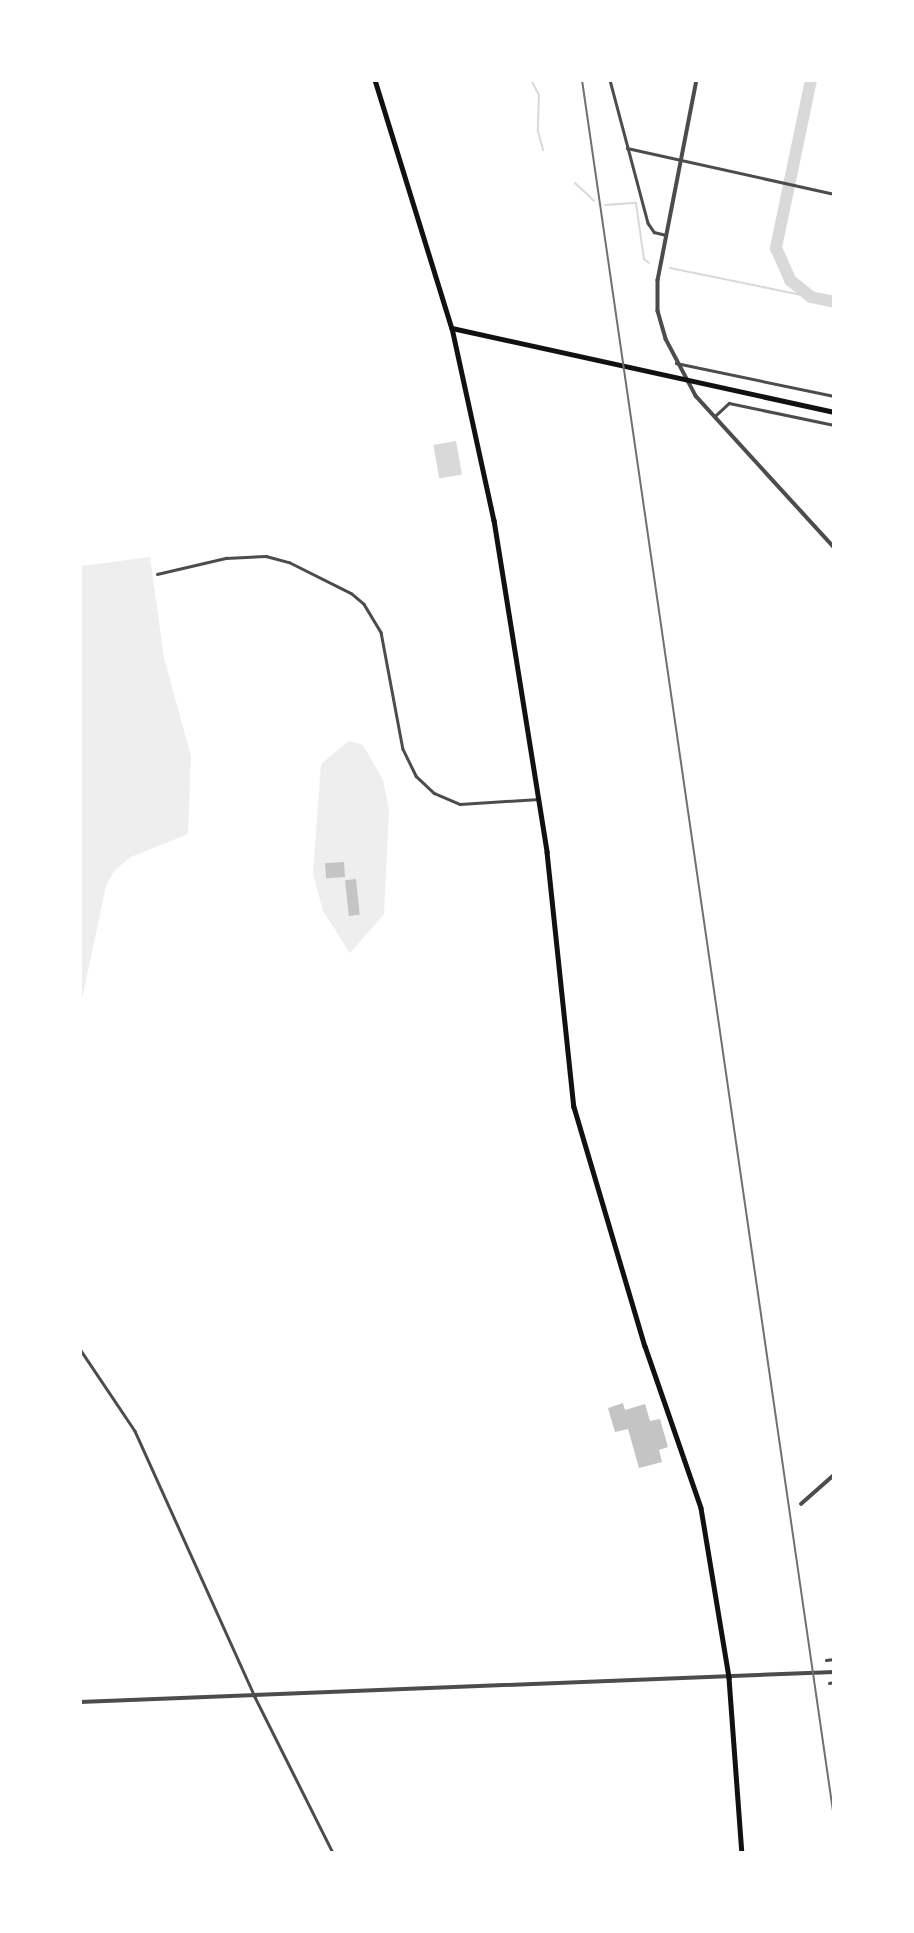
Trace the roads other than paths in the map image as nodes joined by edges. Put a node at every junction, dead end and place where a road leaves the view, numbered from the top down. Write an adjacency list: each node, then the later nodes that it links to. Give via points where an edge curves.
1 (375, 80): 8 (main road)
2 (610, 80): 4 (street)
3 (697, 80): 5 (street)
4 (627, 148): 5 (street); 7 (street, via 648,223 654,232)
5 (681, 162): 6 (street); 7 (street)
6 (834, 194)
7 (666, 235): 9 (street, via 658,311)
8 (452, 328): 11 (main road); 16 (main road, via 498,544)
9 (676, 363): 10 (street); 12 (street)
10 (834, 396)
11 (834, 412)
12 (714, 417): 13 (street, via 729,403); 14 (street)
13 (834, 425)
14 (834, 547)
15 (157, 574): 16 (street, via 226,558 266,556 289,562 351,593 364,604 381,632 403,749 416,776 434,793 460,804)
16 (539, 799): 23 (main road, via 574,1107 645,1346 701,1508)
17 (80, 1349): 24 (street, via 135,1431)
18 (834, 1475): 19 (street)
19 (801, 1504)
20 (834, 1659): 21 (street)
21 (826, 1660)
22 (834, 1672): 23 (street)
23 (729, 1678): 24 (street); 27 (main road)
24 (255, 1697): 25 (street); 26 (street)
25 (80, 1702)
26 (333, 1853)
27 (742, 1853)

